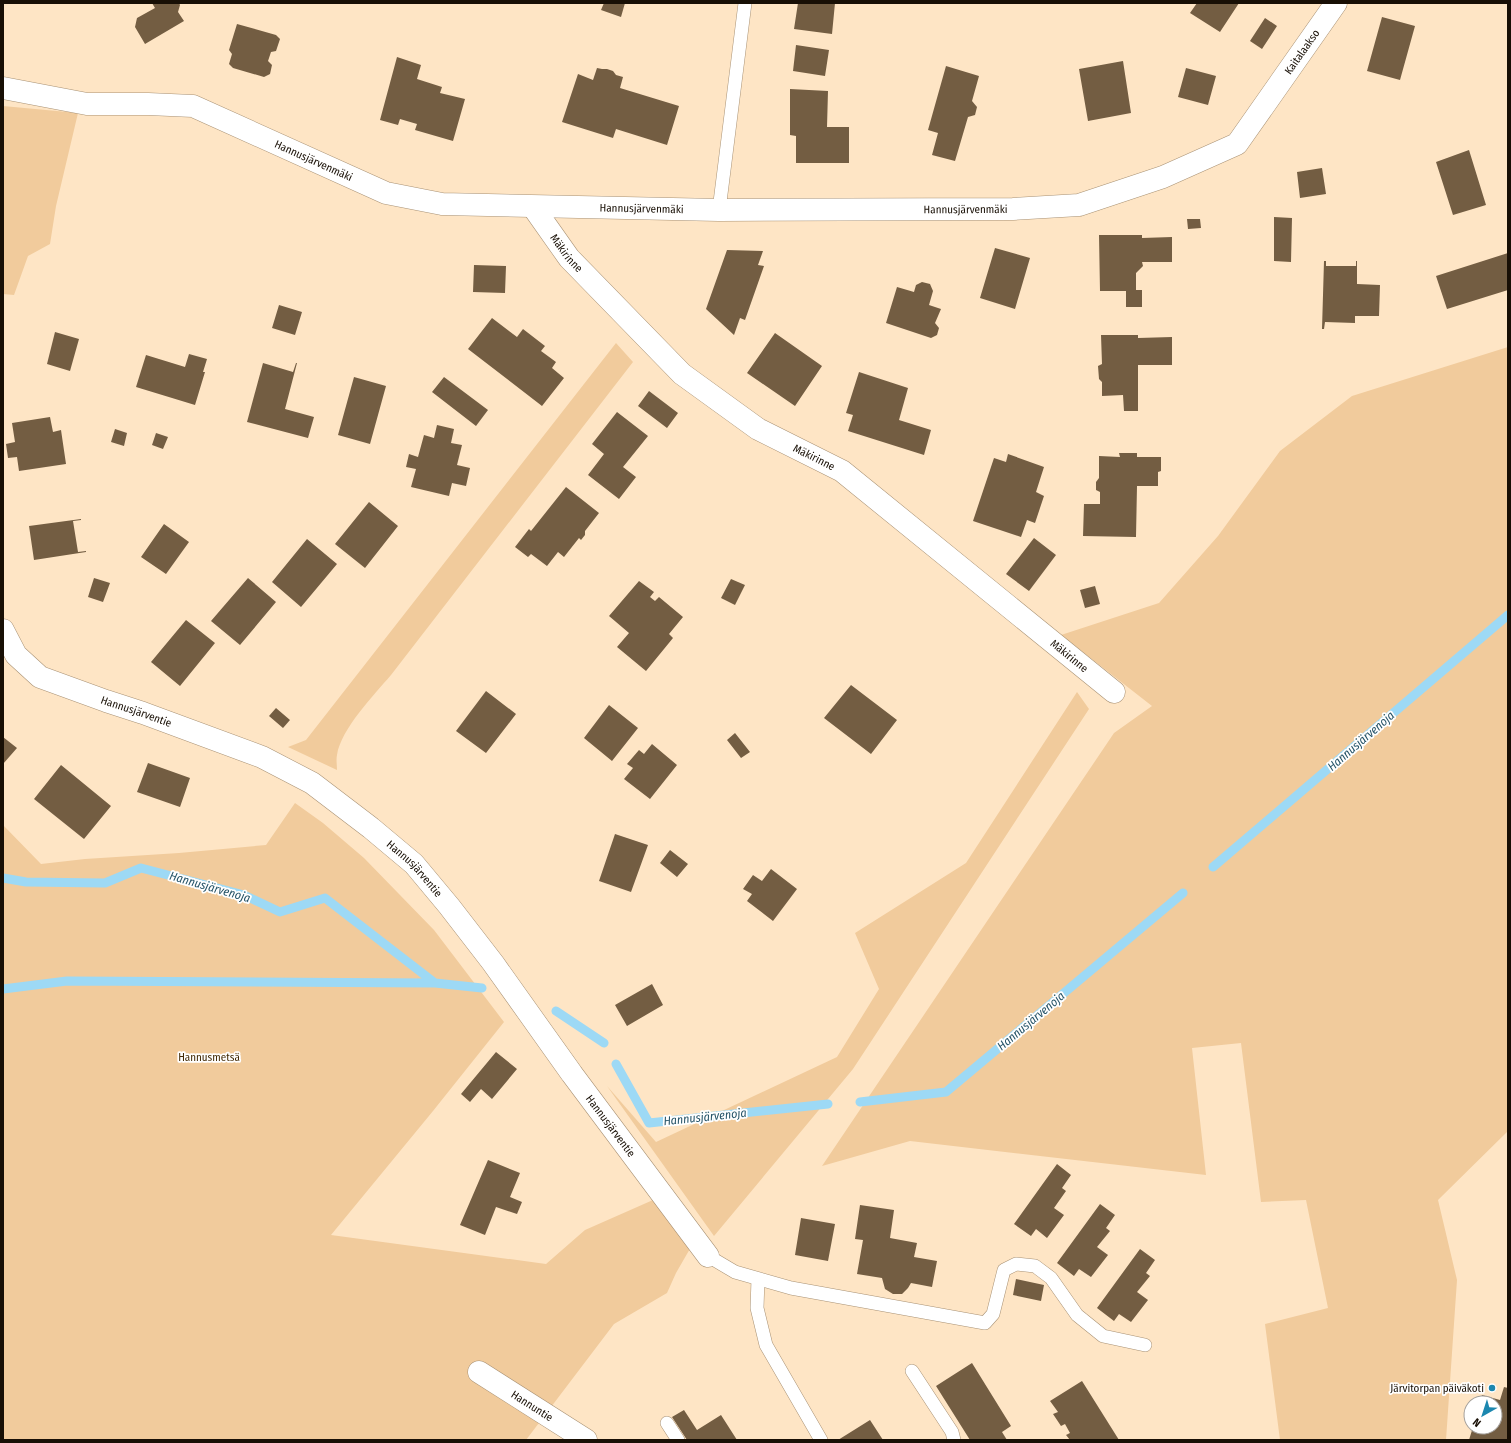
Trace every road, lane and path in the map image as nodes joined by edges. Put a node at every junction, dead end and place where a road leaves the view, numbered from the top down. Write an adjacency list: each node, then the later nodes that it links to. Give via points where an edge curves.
1 (745, 3): 6 (lane)
2 (1336, 3): 4 (street, Kaitalaakso)
3 (3, 88): 5 (street, Hannusjärvenmäki, via 87,104 193,106 386,193 442,204)
4 (1268, 101): 6 (street, Hannusjärvenmäki, via 1237,144 1163,177 1079,205 1013,209)
5 (534, 207): 6 (street, Hannusjärvenmäki); 8 (street, Mäkirinne, via 569,258 682,374 758,429 842,471)
6 (719, 210)
7 (3, 630): 9 (street, Hannusjärventie, via 16,655 40,677 268,761 312,783 414,864 493,963)
8 (1114, 692)
9 (708, 1256): 10 (lane, via 735,1272)
10 (758, 1279): 11 (lane, via 791,1288 985,1323 993,1314 1004,1270 1016,1264 1035,1266 1051,1278 1077,1315 1103,1336); 17 (lane, via 756,1308 766,1345)
11 (1144, 1345)
12 (912, 1371): 18 (lane, via 952,1432)
13 (479, 1372): 15 (street, Hannuntie)
14 (667, 1423): 16 (lane)
15 (586, 1440)
16 (678, 1440)
17 (821, 1440)
18 (954, 1440)

